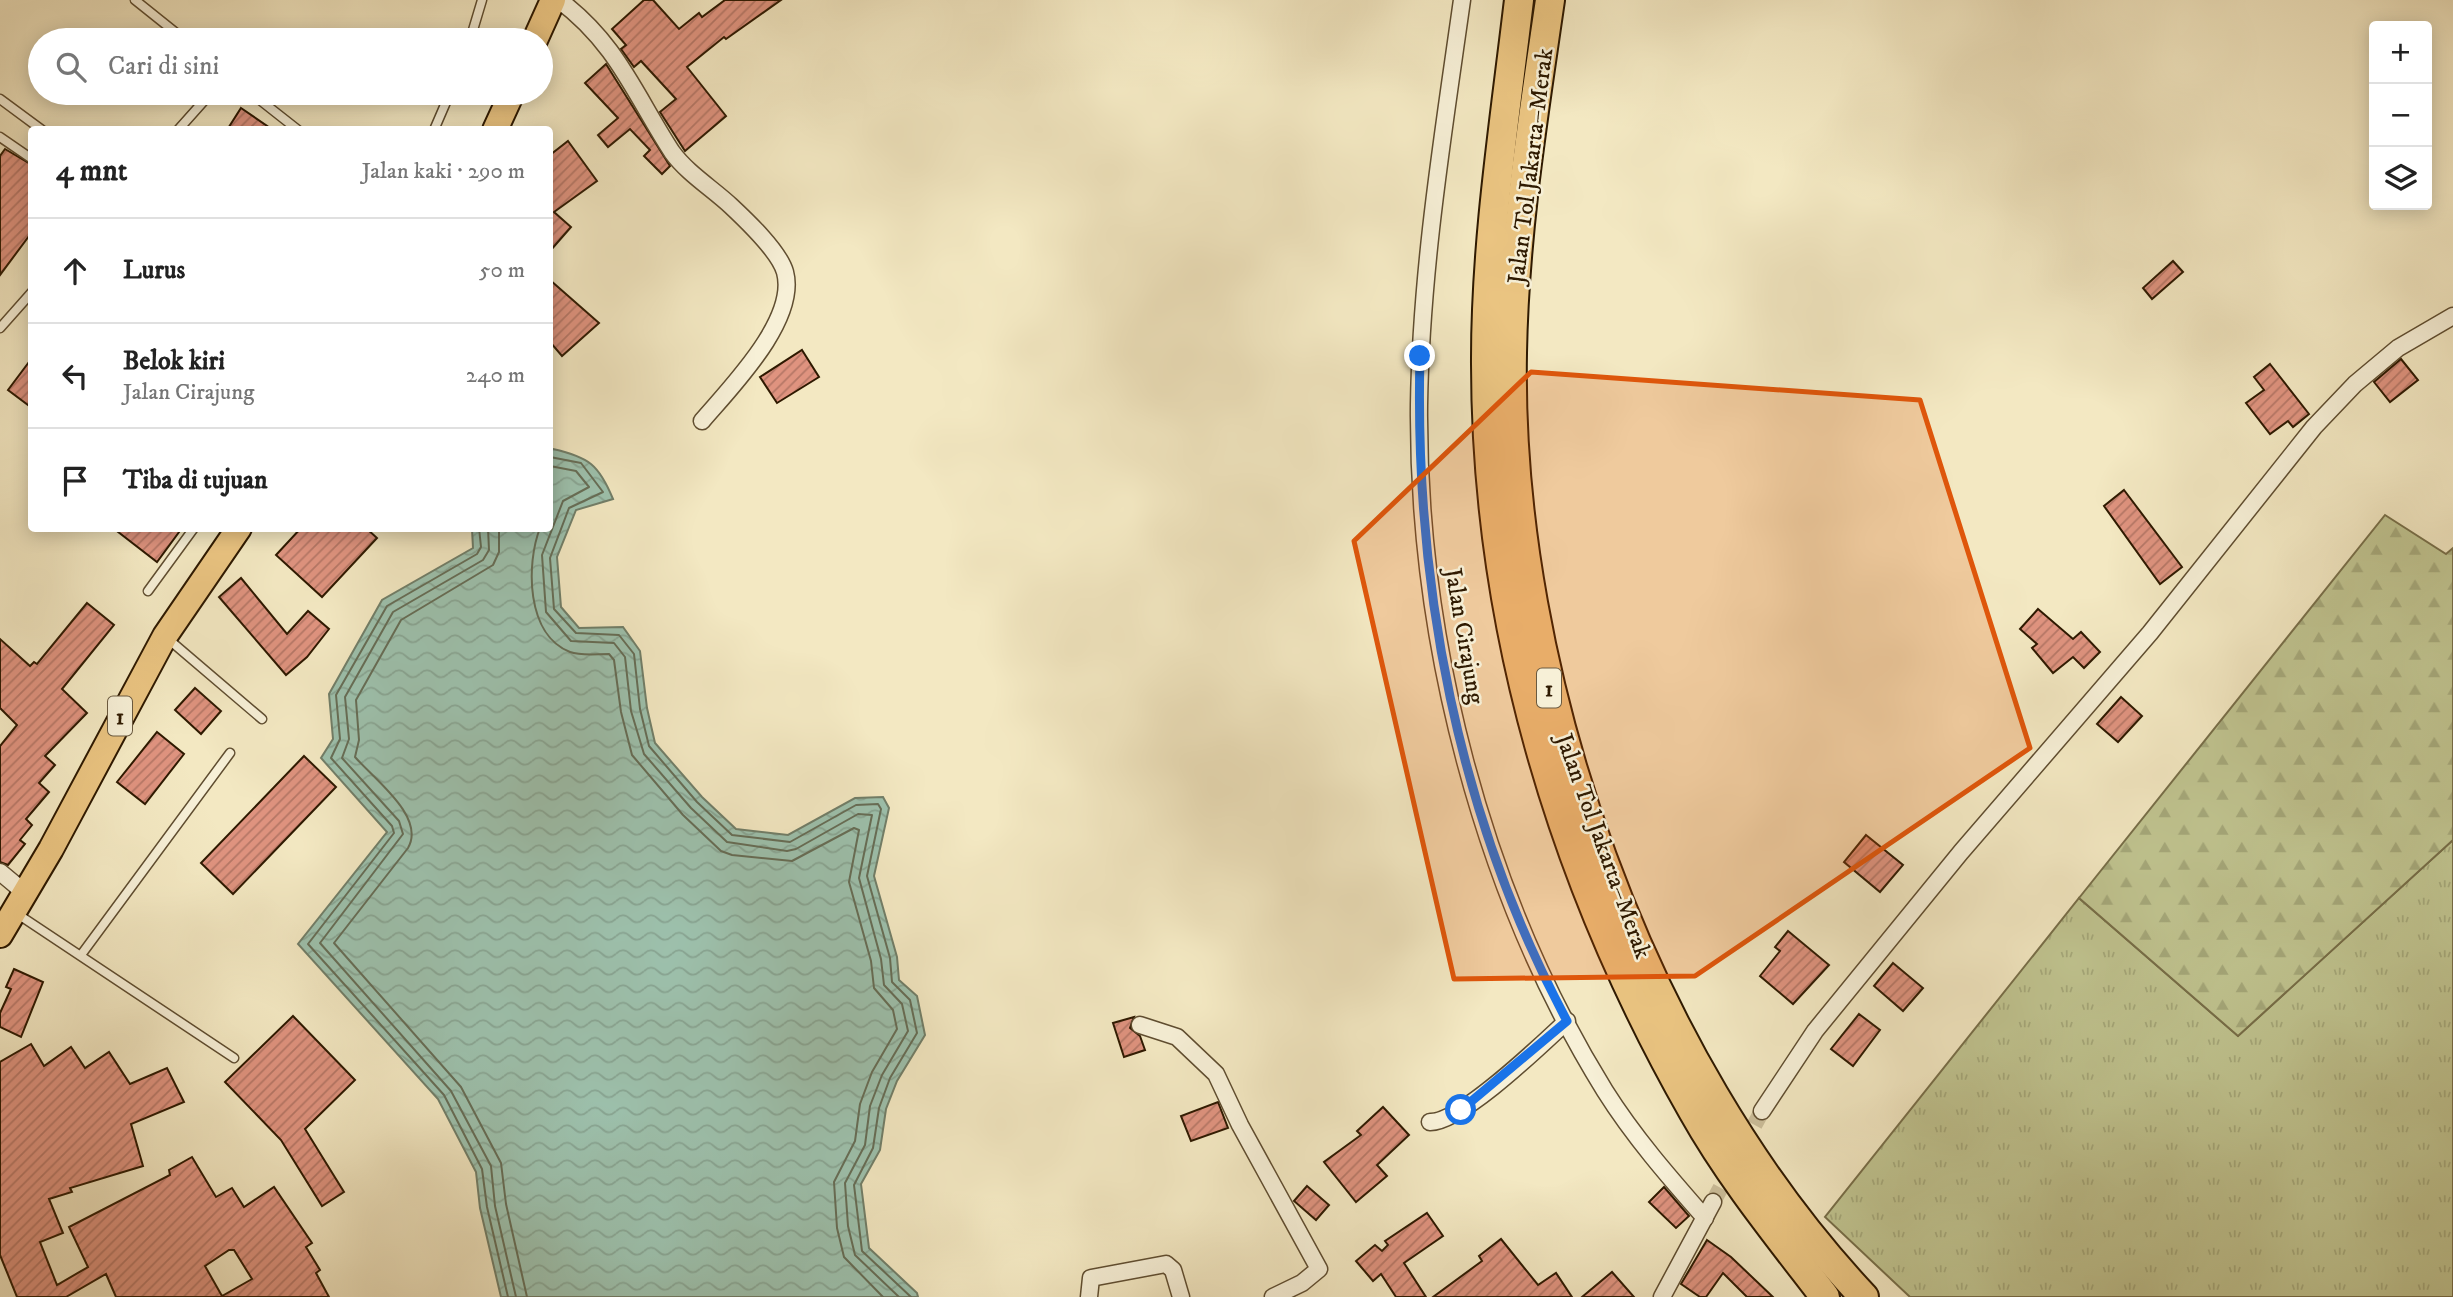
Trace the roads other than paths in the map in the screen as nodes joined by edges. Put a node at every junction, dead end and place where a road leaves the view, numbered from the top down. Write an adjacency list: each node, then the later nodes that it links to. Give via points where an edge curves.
1 (135, 0): 8 (lane)
2 (482, 0): 9 (lane)
3 (553, 0): 10 (highway)
4 (559, 0): 26 (street, via 577,13 612,53 677,159 753,228 785,272 784,301 765,345)
5 (1462, 0): 37 (street, Jalan Cirajung, via 1423,293 1419,406 1423,522 1443,668 1475,794 1510,901)
6 (1519, 0): 48 (highway, Jalan Tol Jakarta–Merak / 1, via 1494,211 1486,359 1497,545 1520,682 1560,818 1628,990 1694,1114 1756,1207)
7 (1550, 0): 49 (highway, Jalan Tol Jakarta–Merak / 1, via 1519,216 1512,354 1521,531 1549,688 1590,819 1652,982 1706,1082 1777,1193)
8 (170, 28)
9 (474, 28)
10 (541, 28)
11 (0, 99): 16 (lane)
12 (200, 105): 17 (lane)
13 (266, 105): 18 (lane)
14 (445, 105): 19 (lane)
15 (506, 105): 20 (highway)
16 (36, 126)
17 (182, 126)
18 (293, 126)
19 (436, 126)
20 (497, 126)
21 (0, 137): 22 (lane)
22 (28, 156)
23 (28, 296): 25 (lane)
24 (2453, 316): 40 (street, via 2398,348 2314,427 2150,633 1824,1020)
25 (0, 328)
26 (702, 421)
27 (191, 532): 29 (lane)
28 (236, 532): 30 (highway, 1)
29 (148, 591)
30 (165, 636): 31 (lane); 34 (highway, 1)
31 (262, 719)
32 (230, 754): 36 (lane)
33 (0, 872): 34 (street)
34 (19, 902): 35 (highway, 1); 36 (lane)
35 (0, 935)
36 (82, 955): 39 (lane)
37 (1567, 1021): 41 (street, via 1461,1110 1441,1122); 43 (street, Jalan Cirajung, via 1638,1138)
38 (1140, 1025): 46 (street, via 1177,1037 1216,1074 1319,1269)
39 (234, 1058)
40 (1762, 1111)
41 (1430, 1122)
42 (1713, 1202): 43 (street)
43 (1705, 1218): 47 (street)
44 (1089, 1297): 45 (street, via 1091,1278 1166,1264 1173,1270)
45 (1181, 1297)
46 (1273, 1297)
47 (1662, 1297)
48 (1825, 1297)
49 (1864, 1297)

